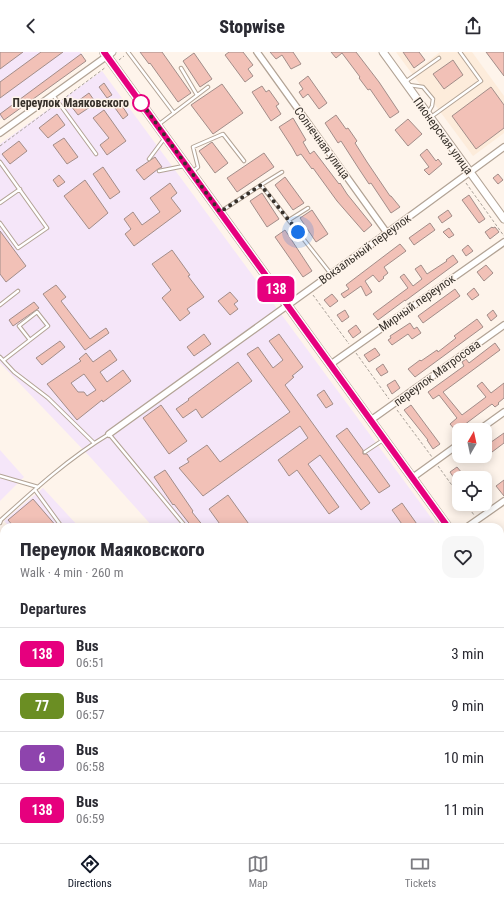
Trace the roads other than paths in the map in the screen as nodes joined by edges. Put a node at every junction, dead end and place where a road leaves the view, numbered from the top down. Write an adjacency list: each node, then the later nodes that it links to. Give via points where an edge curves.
1 (257, 52): 34 (street, Солнечная улица)
2 (383, 52): 8 (street, Пионерская улица)
3 (460, 52): 13 (lane, via 481,81)
4 (127, 53): 12 (lane)
5 (109, 56): 10 (street); 14 (main road)
6 (439, 58): 8 (lane)
7 (181, 68): 11 (lane)
8 (405, 83): 13 (street, Пионерская улица); 13 (lane, via 423,87 433,99)
9 (208, 86): 11 (lane)
10 (53, 95): 15 (street); 18 (lane)
11 (197, 95): 12 (lane)
12 (174, 113): 14 (lane)
13 (429, 116): 25 (street, Пионерская улица)
14 (158, 126): 16 (main road)
15 (0, 133)
16 (166, 137): 19 (lane); 22 (main road)
17 (504, 147): 25 (street, Вокзальный переулок)
18 (96, 154)
19 (149, 160)
20 (244, 161): 22 (lane, via 223,134 193,147 198,167)
21 (0, 162): 27 (lane)
22 (189, 169): 23 (lane); 30 (main road)
23 (159, 171)
24 (282, 172): 26 (lane)
25 (470, 172): 31 (street, Пионерская улица); 34 (street, Вокзальный переулок)
26 (261, 185): 30 (lane); 32 (lane)
27 (20, 189): 28 (lane); 33 (lane, via 47,228 18,248)
28 (0, 203)
29 (308, 208): 32 (lane)
30 (220, 212): 41 (main road)
31 (504, 219)
32 (288, 220): 36 (lane)
33 (0, 223)
34 (388, 233): 36 (street, Вокзальный переулок)
35 (504, 242): 46 (street, Мирный переулок)
36 (331, 274): 41 (street, Вокзальный переулок)
37 (18, 291): 39 (lane)
38 (0, 297): 39 (lane)
39 (3, 302): 40 (lane)
40 (0, 305)
41 (288, 305): 46 (main road); 50 (street, Вокзальный переулок)
42 (504, 325): 48 (street, переулок Матросова)
43 (30, 340): 43 (lane, via 48,326 37,312 19,326); 45 (lane)
44 (0, 357): 45 (lane)
45 (4, 360): 52 (lane, via 14,372 48,398)
46 (331, 364): 48 (main road)
47 (504, 412): 49 (street)
48 (371, 420): 51 (main road)
49 (489, 423)
50 (109, 434): 52 (lane); 62 (lane)
51 (384, 439): 54 (lane); 56 (main road)
52 (94, 443): 57 (lane)
53 (452, 449): 56 (street)
54 (365, 452)
55 (0, 476): 57 (lane)
56 (412, 478): 63 (main road)
57 (38, 487): 58 (lane)
58 (35, 490): 60 (lane); 61 (lane)
59 (504, 501): 64 (street)
60 (0, 523)
61 (59, 523)
62 (183, 523)
63 (445, 523)
64 (473, 523)

